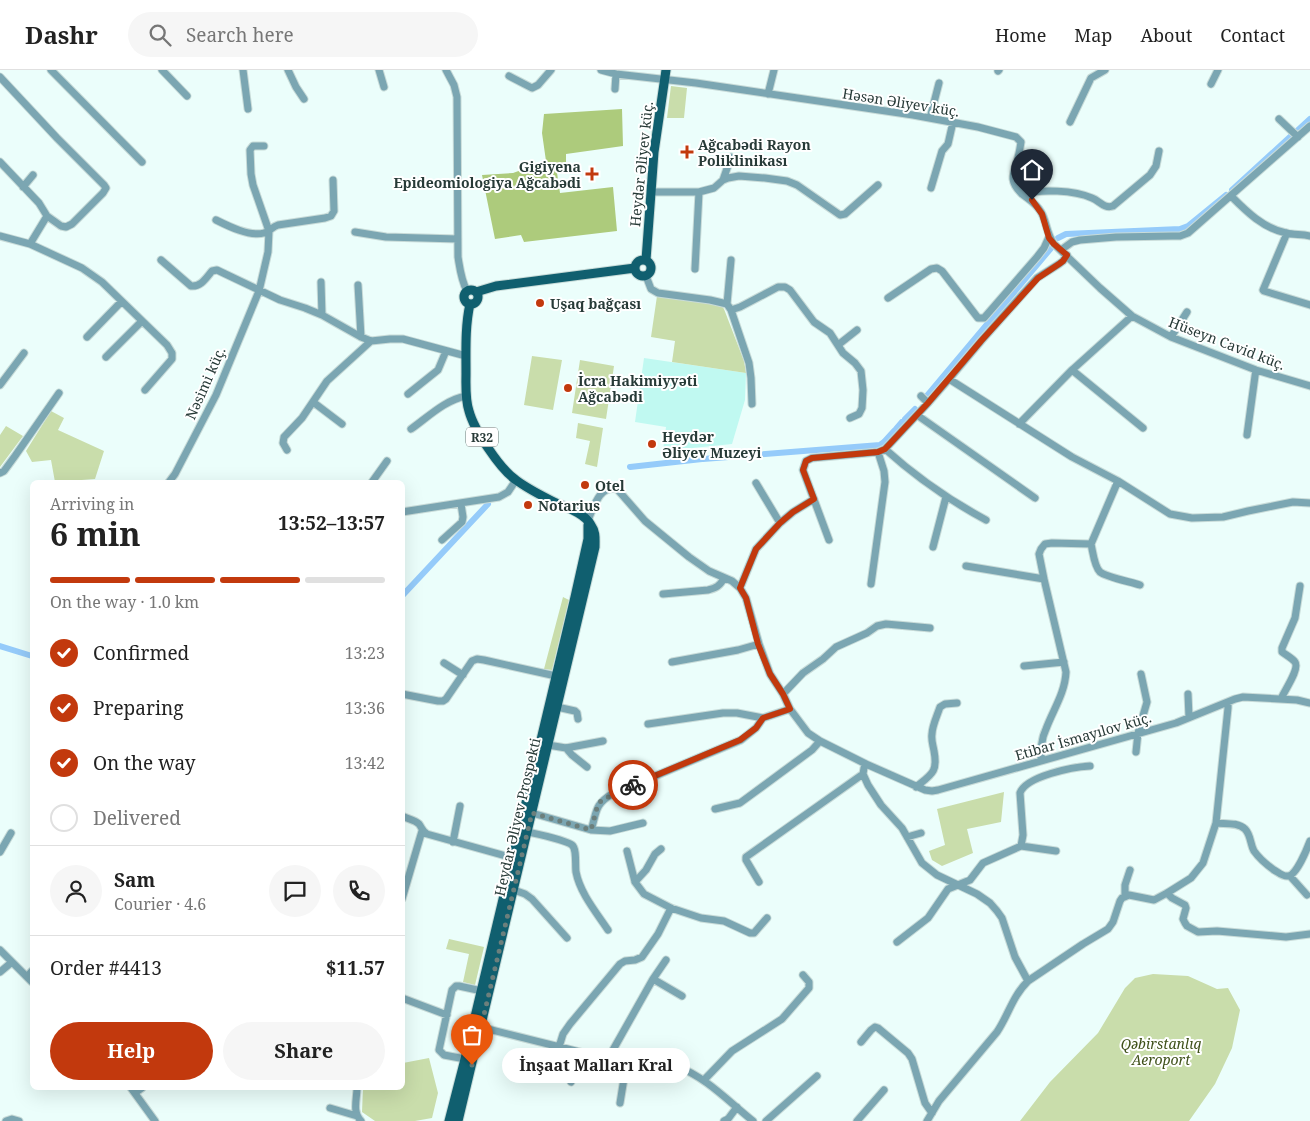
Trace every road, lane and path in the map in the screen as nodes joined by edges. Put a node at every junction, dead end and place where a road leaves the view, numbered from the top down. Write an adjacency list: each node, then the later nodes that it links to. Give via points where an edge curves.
1 (51, 70): 35 (street)
2 (162, 70): 22 (street)
3 (243, 70): 24 (street)
4 (288, 70): 23 (street)
5 (379, 70): 19 (street)
6 (446, 70): 53 (street, via 457,97)
7 (551, 70): 14 (street, via 532,88)
8 (601, 70): 13 (street, Həsən Əliyev küç.)
9 (666, 70): 16 (main road, Heydər Əliyev küç.)
10 (774, 70): 21 (street)
11 (1105, 70): 28 (street, via 1091,78)
12 (1218, 70): 18 (street)
13 (616, 74): 16 (street, Həsən Əliyev küç.); 20 (street)
14 (509, 76)
15 (0, 77): 46 (street, via 106,188 66,227)
16 (664, 80): 21 (street, Həsən Əliyev küç.); 42 (main road, Heydər Əliyev küç.)
17 (939, 83): 25 (street)
18 (1211, 84)
19 (384, 87)
20 (615, 89)
21 (768, 94): 25 (street, Həsən Əliyev küç.)
22 (187, 96)
23 (304, 99)
24 (248, 109)
25 (930, 118): 27 (street, Həsən Əliyev küç.)
26 (1279, 119): 30 (street)
27 (953, 122): 41 (street); 44 (street, Həsən Əliyev küç., via 1016,136 1021,142 1013,181)
28 (1070, 122)
29 (1310, 126): 30 (street)
30 (1298, 137): 45 (street)
31 (264, 146): 48 (street, Nəsimi küç., via 253,146 250,150 251,174)
32 (1158, 152): 44 (street, via 1156,166 1150,175 1113,206 1074,193)
33 (731, 157): 38 (street)
34 (0, 162): 40 (street)
35 (142, 162)
36 (33, 175): 40 (street)
37 (334, 180): 48 (street, via 332,216 278,225)
38 (723, 180): 39 (street, via 739,176 787,181 803,188 840,215); 43 (street, via 714,188)
39 (878, 185)
40 (23, 187): 46 (street)
41 (931, 188)
42 (651, 192): 43 (street); 58 (main road, Heydər Əliyev küç.)
43 (699, 192): 61 (street)
44 (1022, 194): 54 (street, Həsən Əliyev küç., via 1038,207)
45 (1231, 196): 50 (street, via 1256,220); 56 (street, via 1188,233 1180,236 1080,240 1072,242)
46 (47, 216): 55 (street)
47 (216, 220): 48 (street, via 238,231 262,234)
48 (269, 231): 65 (street, Nəsimi küç.)
49 (355, 232): 53 (street, via 386,237)
50 (1286, 233): 52 (street); 69 (street, via 1262,290)
51 (0, 236): 55 (street)
52 (1310, 236)
53 (458, 238): 66 (street, via 460,275 463,284)
54 (1049, 238): 56 (street, Hüseyn Cavid küç.); 67 (street, via 1036,258 984,318 978,318 937,268)
55 (30, 244): 68 (street, via 82,268 102,282)
56 (1064, 253): 73 (street, Hüseyn Cavid küç.); 87 (street, via 1063,261 1038,278)
57 (160, 260): 65 (street, via 191,286 200,285 212,271 217,270)
58 (646, 260): 60 (main road, via 637,263); 62 (main road, via 652,270)
59 (731, 260): 70 (street)
60 (635, 268): 62 (main road, via 640,276); 66 (main road)
61 (696, 270)
62 (646, 276): 70 (street, via 652,289 658,293 710,300)
63 (321, 282): 72 (street)
64 (358, 285): 77 (street)
65 (259, 291): 72 (street); 109 (street, Nəsimi küç., via 216,395)
66 (472, 292): 83 (main road, R32, via 464,297 470,304)
67 (888, 298)
68 (121, 302): 74 (street); 76 (street)
69 (1310, 305)
70 (729, 307): 80 (street, via 740,307 785,287); 97 (street, via 749,363)
71 (1187, 312): 78 (street)
72 (322, 315): 77 (street)
73 (1132, 316): 78 (street, Hüseyn Cavid küç.); 85 (street)
74 (142, 321): 84 (street); 90 (street, via 172,353 172,359)
75 (857, 330): 80 (street)
76 (87, 337)
77 (361, 337): 79 (street)
78 (1170, 338): 86 (street, Hüseyn Cavid küç.)
79 (371, 341): 81 (street, via 403,339); 95 (street, via 327,382)
80 (838, 345): 99 (street, via 861,370 862,408 859,414)
81 (446, 351): 83 (street); 92 (street, via 438,370)
82 (24, 352): 88 (street)
83 (466, 356): 93 (main road, R32)
84 (106, 357)
85 (1072, 370): 101 (street); 102 (street)
86 (1256, 370): 89 (street, Hüseyn Cavid küç.); 104 (street)
87 (949, 379): 96 (street); 101 (street)
88 (0, 385)
89 (1310, 386)
90 (145, 390)
91 (59, 393): 108 (street)
92 (408, 394)
93 (466, 396): 103 (street, via 446,403); 111 (main road, R32, via 469,413 482,437 501,466)
94 (921, 396): 96 (street)
95 (313, 402): 100 (street); 105 (street, via 284,437)
96 (928, 403): 98 (street)
97 (752, 404)
98 (917, 415): 106 (street); 115 (street)
99 (850, 418)
100 (342, 424)
101 (1019, 424): 112 (street)
102 (1143, 428)
103 (411, 430)
104 (1247, 435)
105 (287, 450)
106 (882, 450): 114 (street); 116 (street, via 806,461 803,470); 130 (street, via 885,482)
107 (388, 461): 110 (street)
108 (0, 473)
109 (171, 480)
110 (374, 480)
111 (516, 480): 118 (street, via 499,498); 120 (main road, R32)
112 (1118, 481): 117 (street, via 1170,514 1192,518 1223,517 1293,502); 125 (street)
113 (756, 483): 122 (street)
114 (946, 497): 121 (street); 126 (street)
115 (1035, 498)
116 (814, 499): 122 (street); 124 (street)
117 (1310, 503)
118 (461, 504): 119 (street); 123 (street, via 462,522)
119 (405, 512)
120 (588, 520): 128 (street, via 603,492 617,489 645,521 709,571); 143 (main road, via 588,540); 151 (main road, Heydar Əliyev Prospekti, via 594,531 595,547)
121 (986, 520)
122 (780, 523): 133 (street, via 756,549)
123 (442, 540)
124 (830, 540)
125 (1091, 544): 129 (street, via 1046,544 1039,554); 131 (street, via 1099,571)
126 (933, 547)
127 (966, 566): 129 (street)
128 (724, 578): 133 (street); 134 (street, via 715,588)
129 (1044, 579): 138 (street)
130 (871, 584)
131 (1140, 585)
132 (1300, 586): 147 (street, via 1294,618 1282,648 1282,652 1294,661 1296,671)
133 (740, 588): 136 (street, Etibar İsmayılov küç., via 746,598)
134 (663, 594)
135 (930, 628): 144 (street, via 876,626 836,647)
136 (758, 644): 137 (street); 144 (street, Etibar İsmayılov küç., via 770,674)
137 (672, 662)
138 (1064, 662): 140 (street); 163 (street, via 1066,682 1045,730)
139 (444, 663): 142 (street)
140 (1024, 666)
141 (1141, 674): 157 (street, via 1147,702)
142 (463, 675): 143 (street, via 472,661 478,659); 146 (street, via 443,701)
143 (556, 676): 188 (main road)
144 (783, 694): 152 (street, Etibar İsmayılov küç.)
145 (1188, 694): 153 (street)
146 (405, 695)
147 (1281, 699): 148 (street, Etibar İsmayılov küç., via 1243,697); 150 (street, Etibar İsmayılov küç.)
148 (1228, 702): 153 (street, Etibar İsmayılov küç.); 174 (street)
149 (958, 703): 168 (street, via 940,707 932,733 936,767)
150 (1310, 704)
151 (557, 707): 155 (street, via 575,711); 160 (main road, Heydar Əliyev Prospekti)
152 (790, 709): 154 (street); 159 (street, Etibar İsmayılov küç., via 808,732)
153 (1189, 717): 157 (street, Etibar İsmayılov küç.)
154 (763, 718): 156 (street, via 723,713); 175 (street, via 740,740 602,800)
155 (578, 719)
156 (648, 724)
157 (1138, 733): 162 (street); 163 (street, Etibar İsmayılov küç.)
158 (602, 741): 161 (street)
159 (820, 741): 164 (street, Etibar İsmayılov küç.); 170 (street, via 740,804)
160 (548, 745): 161 (street); 171 (main road, Heydar Əliyev Prospekti)
161 (566, 748): 166 (street)
162 (1136, 752)
163 (1041, 761): 168 (street, Etibar İsmayılov küç., via 932,791)
164 (866, 764): 167 (street); 168 (street, Etibar İsmayılov küç.)
165 (1090, 766): 183 (street, Etibar İsmayılov küç., via 1041,777 1022,788 1023,835)
166 (587, 767)
167 (863, 774): 180 (street, via 881,805); 192 (street, via 746,857)
168 (916, 787)
169 (460, 806): 182 (street)
170 (715, 809)
171 (532, 813): 175 (street); 177 (main road, Heydar Əliyev Prospekti)
172 (405, 817): 176 (street, via 417,822)
173 (643, 823): 175 (street, via 610,831)
174 (1216, 824): 190 (street, via 1232,824 1245,829 1257,854 1272,868); 196 (street, via 1198,870)
175 (591, 830)
176 (422, 831): 182 (street); 194 (street)
177 (528, 832): 195 (main road, Heydar Əliyev Prospekti); 201 (street, via 572,845 580,886)
178 (11, 833): 187 (street)
179 (921, 833): 180 (street)
180 (907, 837): 193 (street, via 928,869)
181 (1310, 841): 190 (street)
182 (453, 842): 188 (street)
183 (1020, 846): 186 (street); 193 (street, via 983,863 970,880)
184 (660, 849): 191 (street)
185 (627, 851): 191 (street)
186 (1056, 851)
187 (0, 852)
188 (513, 858): 213 (main road)
189 (1130, 870): 198 (street)
190 (1290, 876): 197 (street)
191 (635, 882): 199 (street, via 644,894)
192 (758, 882)
193 (958, 884): 204 (street, via 948,889 928,918); 212 (street, via 997,910)
194 (405, 889)
195 (514, 890): 203 (street, via 532,899); 217 (main road, Heydar Əliyev Prospekti)
196 (1167, 893): 198 (street, via 1154,900); 202 (street, via 1185,905 1185,923 1198,932 1286,937)
197 (1307, 895)
198 (1125, 896): 212 (street, via 1108,929)
199 (671, 908): 200 (street, via 701,918 724,921 750,933 754,933); 219 (street, via 642,957 620,964 570,1024)
200 (767, 918)
201 (608, 930)
202 (1310, 934)
203 (566, 938)
204 (898, 942)
205 (0, 950): 207 (street)
206 (666, 960): 211 (street)
207 (12, 962): 208 (street); 210 (street)
208 (0, 972)
209 (803, 975): 225 (street, via 809,982 809,988 782,1019 732,1051)
210 (30, 976)
211 (652, 979): 214 (street); 221 (street)
212 (1028, 981): 233 (street, via 1016,995 997,1032)
213 (482, 991): 216 (street, via 456,986 452,990); 217 (main road)
214 (682, 996)
215 (405, 999): 216 (street)
216 (447, 1015): 222 (street, via 439,1050 444,1055)
217 (477, 1026): 219 (street); 222 (main road); 239 (main road, Heydar Əliyev Prospekti)
218 (861, 1042): 233 (street, via 870,1030 878,1028 908,1053 925,1103)
219 (559, 1047): 220 (street)
220 (584, 1053): 221 (street); 226 (street)
221 (609, 1058): 223 (street)
222 (465, 1059): 238 (main road)
223 (627, 1060): 225 (street, via 676,1066); 230 (street)
224 (816, 1076): 242 (street)
225 (704, 1080): 232 (street)
226 (571, 1082)
227 (133, 1090): 237 (street)
228 (357, 1090): 234 (street)
229 (884, 1090): 243 (street)
230 (620, 1103)
231 (330, 1108): 234 (street)
232 (737, 1108): 240 (street); 241 (street)
233 (932, 1113): 244 (street)
234 (359, 1119)
235 (6, 1121): 236 (street)
236 (19, 1121)
237 (155, 1121)
238 (449, 1121)
239 (458, 1121)
240 (724, 1121)
241 (753, 1121)
242 (766, 1121)
243 (858, 1121)
244 (927, 1121)

